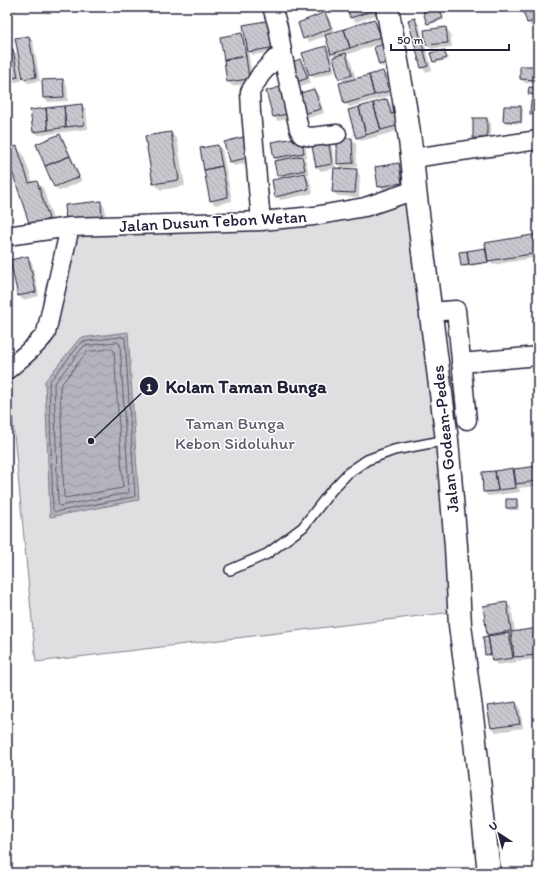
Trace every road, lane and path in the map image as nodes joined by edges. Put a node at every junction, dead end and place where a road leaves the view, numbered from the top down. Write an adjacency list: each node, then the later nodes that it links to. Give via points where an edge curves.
1 (272, 7): 3 (street)
2 (387, 7): 6 (street, Jalan Godean-Pedes)
3 (284, 57): 4 (street, via 302,135 311,137); 8 (street, via 276,60 261,74 250,92)
4 (337, 134)
5 (538, 140): 6 (street)
6 (413, 158): 7 (street, Jalan Godean-Pedes)
7 (415, 190): 8 (street, Jalan Dusun Tebon Wetan, via 365,207 314,216); 11 (street, Jalan Godean-Pedes)
8 (261, 221): 9 (street, Jalan Dusun Tebon Wetan)
9 (70, 227): 10 (street, Jalan Dusun Tebon Wetan); 14 (street, via 46,333 40,342)
10 (7, 236)
11 (430, 312): 13 (street, via 456,310); 16 (street, Jalan Godean-Pedes)
12 (538, 356): 13 (street)
13 (461, 362): 15 (street)
14 (7, 370)
15 (467, 420)
16 (447, 440): 17 (lane, via 394,450 367,460 348,473 303,527 267,554); 18 (street, Jalan Godean-Pedes, via 460,625)
17 (230, 570)
18 (488, 873)

